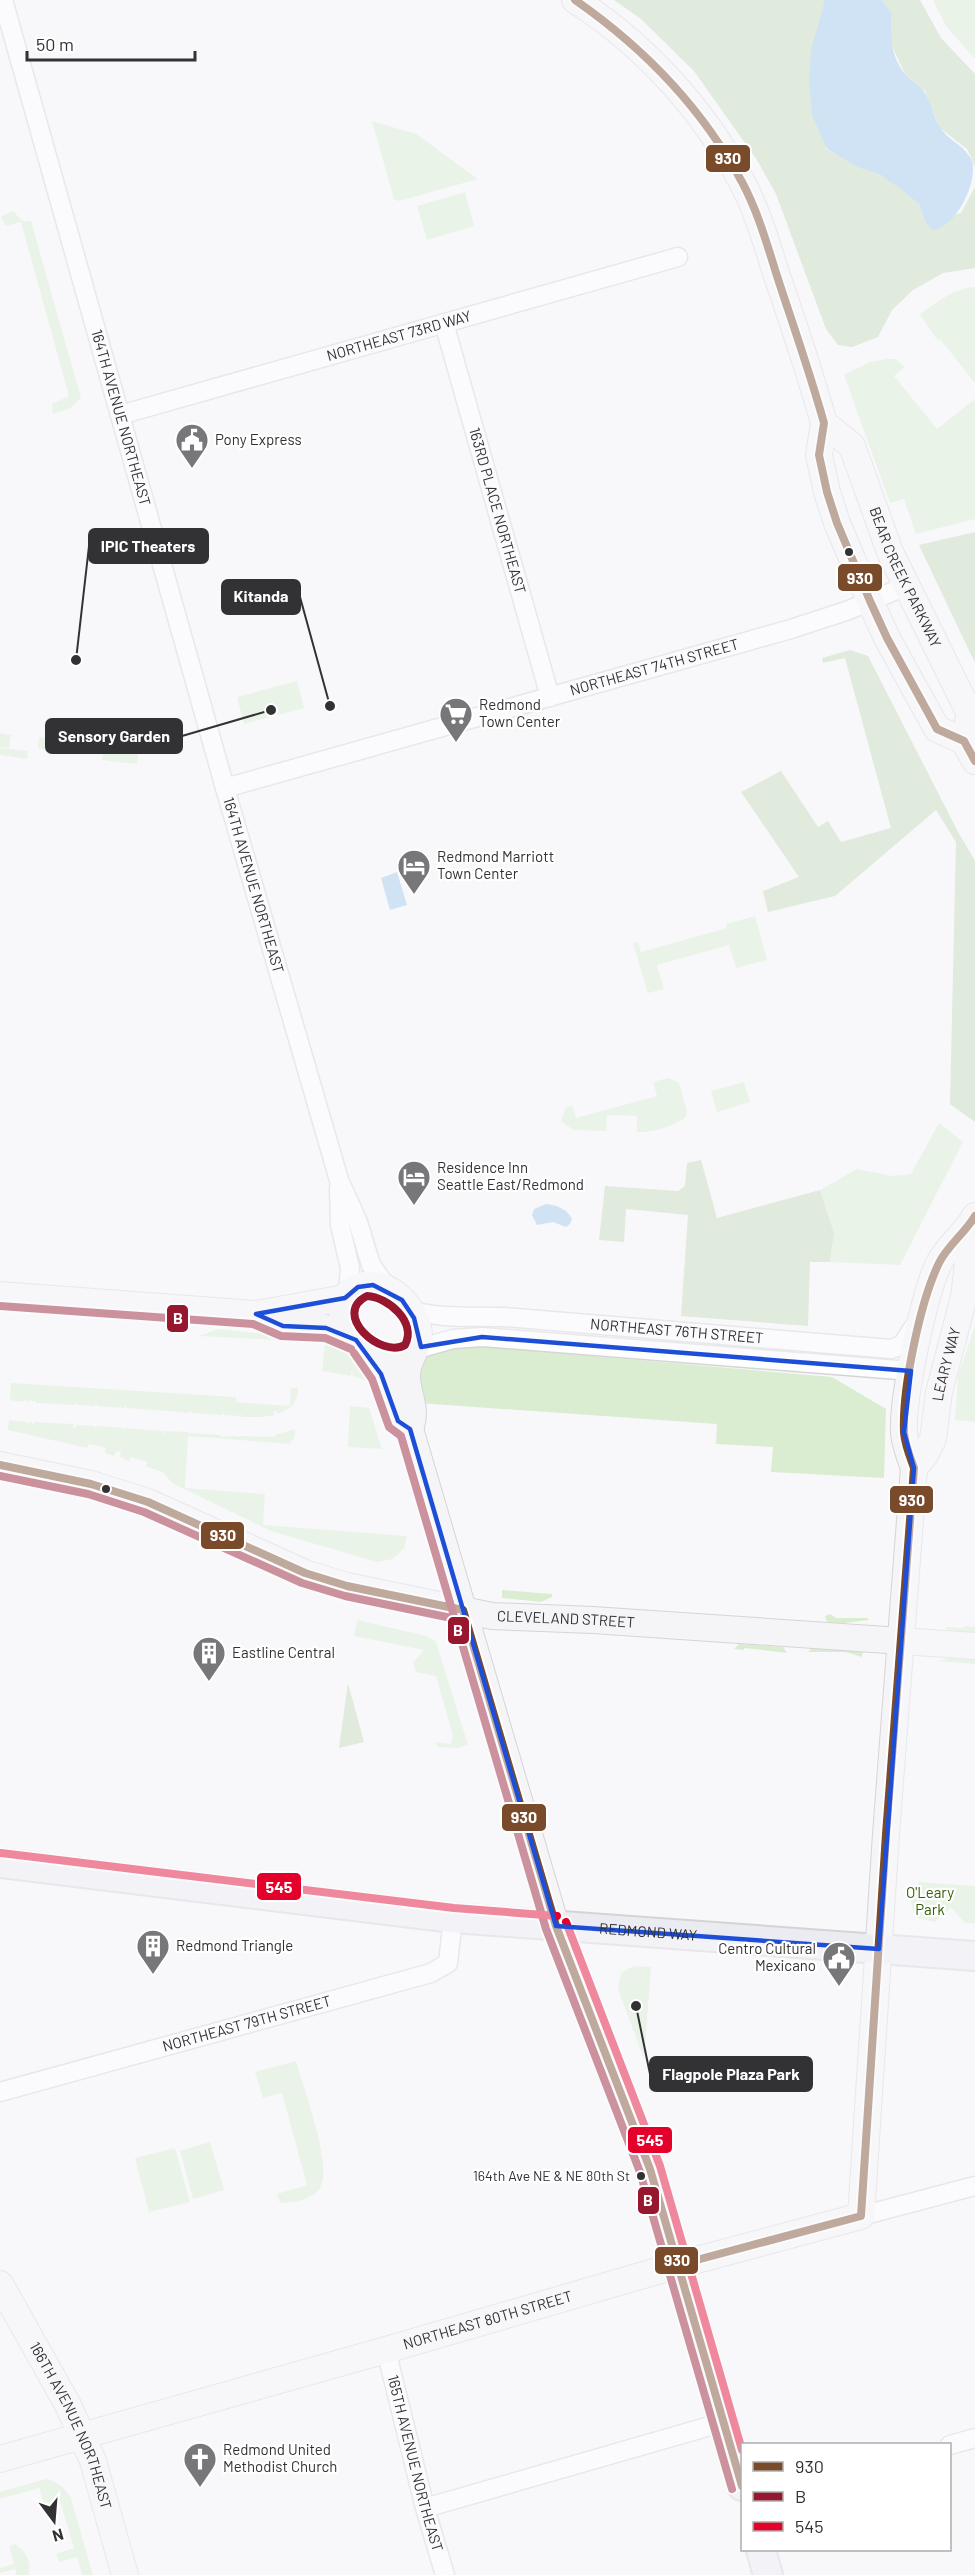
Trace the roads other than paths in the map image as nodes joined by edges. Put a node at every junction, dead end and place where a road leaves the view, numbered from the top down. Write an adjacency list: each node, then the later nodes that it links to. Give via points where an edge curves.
1 (3, 0): 5 (street, 164TH AVENUE NORTHEAST)
2 (575, 0): 6 (street, BEAR CREEK PARKWAY, via 645,53 707,127 742,183 761,227)
3 (678, 257): 4 (street, NORTHEAST 73RD WAY)
4 (444, 323): 5 (street, NORTHEAST 73RD WAY); 9 (street, 163RD PLACE NORTHEAST)
5 (120, 415): 11 (street, 164TH AVENUE NORTHEAST)
6 (824, 423): 7 (street, BEAR CREEK PARKWAY, via 852,446); 8 (street, BEAR CREEK PARKWAY, via 819,455 827,492)
7 (906, 585): 8 (street, NORTHEAST 74TH STREET); 10 (street, BEAR CREEK PARKWAY, via 970,714)
8 (870, 601): 9 (street, NORTHEAST 74TH STREET, via 791,629); 10 (street, BEAR CREEK PARKWAY, via 937,729)
9 (550, 697): 11 (street, NORTHEAST 74TH STREET)
10 (970, 751)
11 (225, 788): 12 (street, 164TH AVENUE NORTHEAST)
12 (339, 1180): 15 (street, 164TH AVENUE NORTHEAST, via 371,1265); 17 (street, 164TH AVENUE NORTHEAST, via 340,1225 350,1268)
13 (974, 1218): 14 (street, LEARY WAY); 18 (street, LEARY WAY, via 942,1257)
14 (970, 1261): 23 (street, via 953,1295 934,1356 920,1370); 26 (street, LEARY WAY, via 939,1392 933,1439)
15 (388, 1289): 17 (street, via 365,1285); 19 (street)
16 (0, 1295): 20 (street)
17 (347, 1296): 20 (street); 21 (street, via 342,1309 344,1320)
18 (925, 1308): 19 (street, NORTHEAST 76TH STREET, via 907,1340 891,1349 504,1317 446,1316); 23 (street, LEARY WAY)
19 (410, 1310): 22 (street, via 419,1335)
20 (256, 1314): 21 (street, via 284,1326 339,1331)
21 (359, 1344): 22 (street, via 392,1360); 24 (street, via 381,1374 398,1420)
22 (412, 1352): 23 (street, NORTHEAST 76TH STREET, via 453,1339 482,1337); 24 (street, via 407,1378 414,1416)
23 (911, 1371): 26 (street, LEARY WAY, via 904,1432)
24 (410, 1429): 27 (street)
25 (0, 1465): 27 (street, CLEVELAND STREET, via 91,1484 148,1502 316,1577)
26 (914, 1468): 28 (street, LEARY WAY)
27 (463, 1610): 28 (street, CLEVELAND STREET, via 492,1616); 32 (street)
28 (902, 1641): 29 (street, CLEVELAND STREET); 33 (street, LEARY WAY)
29 (975, 1646)
30 (0, 1863): 31 (main road, REDMOND WAY)
31 (453, 1918): 32 (main road, REDMOND WAY); 35 (street, NORTHEAST 79TH STREET, via 448,1963 431,1973)
32 (556, 1926): 33 (main road, REDMOND WAY); 38 (main road, via 640,2141)
33 (879, 1949): 34 (main road, REDMOND WAY); 37 (street, LEARY WAY)
34 (975, 1956)
35 (0, 2092)
36 (975, 2186): 37 (street, NORTHEAST 80TH STREET)
37 (861, 2216): 38 (street, NORTHEAST 80TH STREET)
38 (678, 2265): 40 (street, NORTHEAST 80TH STREET); 41 (main road)
39 (0, 2284): 42 (street, 166TH AVENUE NORTHEAST)
40 (386, 2350): 42 (street, NORTHEAST 80TH STREET); 47 (street, 165TH AVENUE NORTHEAST)
41 (724, 2422): 46 (main road); 47 (street)
42 (82, 2436): 45 (street, NORTHEAST 80TH STREET); 49 (street, 166TH AVENUE NORTHEAST, via 93,2461)
43 (975, 2438): 44 (street)
44 (951, 2445)
45 (0, 2459)
46 (741, 2482)
47 (425, 2508): 50 (street, 165TH AVENUE NORTHEAST)
48 (761, 2551): 51 (main road)
49 (125, 2575)
50 (445, 2575)
51 (768, 2575)

